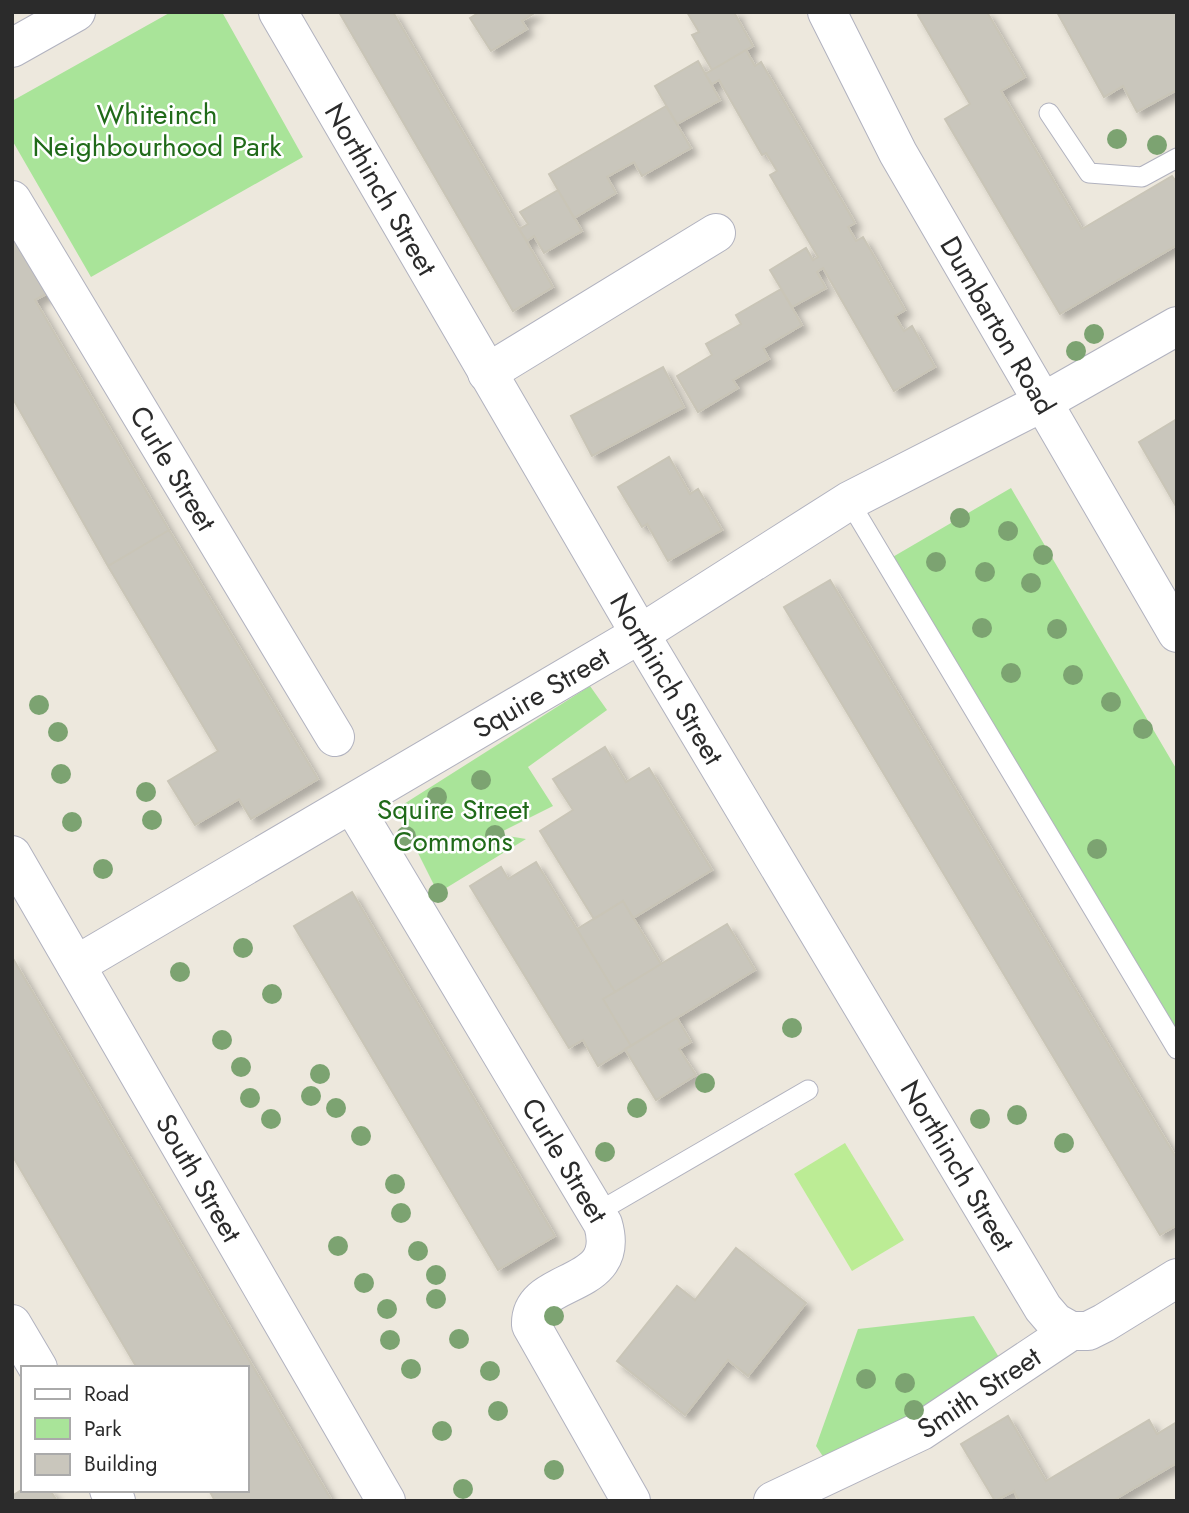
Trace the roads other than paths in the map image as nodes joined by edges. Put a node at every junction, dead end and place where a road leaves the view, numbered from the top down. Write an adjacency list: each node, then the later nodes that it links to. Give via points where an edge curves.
1 (76, 12): 4 (street)
2 (278, 12): 10 (street, Northinch Street)
3 (827, 12): 11 (street, Dumbarton Road, via 898,153)
4 (12, 48)
5 (1049, 113): 6 (lane, via 1089,173 1142,177)
6 (1177, 158)
7 (12, 200): 15 (street, Curle Street)
8 (716, 233): 10 (street)
9 (1177, 326): 11 (street, Squire Street)
10 (487, 373): 14 (street, Northinch Street)
11 (1043, 402): 12 (street, Squire Street); 13 (street, Dumbarton Road)
12 (849, 501): 14 (street, Squire Street); 19 (lane)
13 (1177, 633)
14 (640, 634): 16 (street, Squire Street); 24 (street, Northinch Street, via 1043,1307 1055,1322)
15 (335, 737)
16 (352, 804): 18 (street, Squire Street); 21 (street, Curle Street)
17 (12, 855): 18 (street, South Street)
18 (76, 965): 27 (street, South Street)
19 (1177, 1049)
20 (807, 1090): 21 (lane)
21 (598, 1212): 28 (street, Curle Street, via 607,1238 598,1265 540,1300 530,1315 531,1325)
22 (1177, 1278): 24 (street, Smith Street, via 1104,1323 1088,1331)
23 (12, 1324): 25 (street)
24 (1071, 1331): 26 (street, Smith Street, via 921,1432)
25 (37, 1366)
26 (781, 1496)
27 (386, 1501)
28 (631, 1501)

